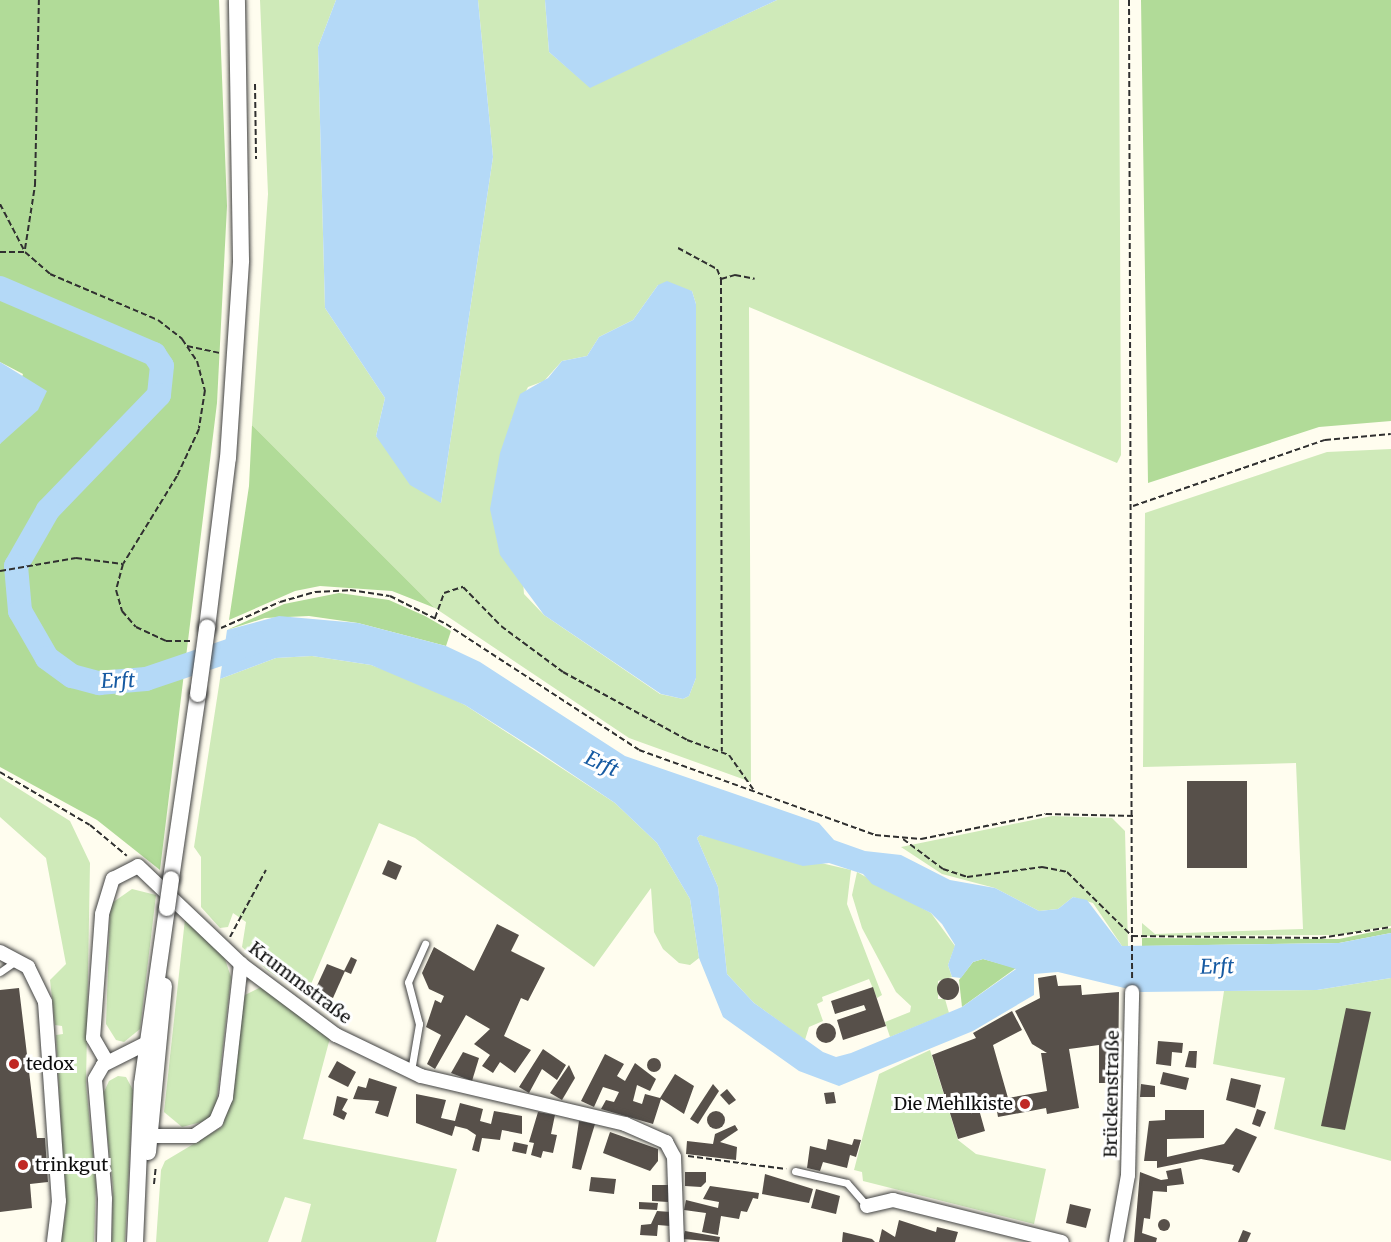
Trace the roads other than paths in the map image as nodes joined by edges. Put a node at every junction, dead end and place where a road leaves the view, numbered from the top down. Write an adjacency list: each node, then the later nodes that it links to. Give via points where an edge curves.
1 (237, 0): 2 (street, bridge, via 243,168 236,354 206,632)
2 (164, 935): 9 (street); 13 (street, via 166,960)
3 (425, 944): 11 (lane, via 408,982 419,1024)
4 (0, 952): 5 (street)
5 (18, 959): 7 (lane, via 8,971); 17 (street, via 38,982 45,1002 59,1201)
6 (241, 964): 10 (street, Krummstraße, via 138,866 113,879 102,914 93,1038); 11 (street, Krummstraße, via 336,1035); 13 (street, via 226,1097 216,1121 194,1136)
7 (0, 972)
8 (1132, 992): 22 (street, Brückenstraße, via 1128,1175)
9 (147, 1043): 10 (street); 12 (street)
10 (112, 1061): 12 (street, via 135,1067); 18 (street, via 98,1071 94,1084 105,1199)
11 (411, 1071): 20 (street, Krummstraße, via 626,1124 666,1142 674,1157)
12 (143, 1078): 16 (street)
13 (149, 1136): 16 (street)
14 (795, 1171): 15 (lane, via 847,1183)
15 (867, 1206): 21 (street, via 893,1200)
16 (137, 1216): 19 (street)
17 (54, 1242)
18 (104, 1242)
19 (135, 1242)
20 (677, 1242)
21 (1062, 1242)
22 (1116, 1242)

